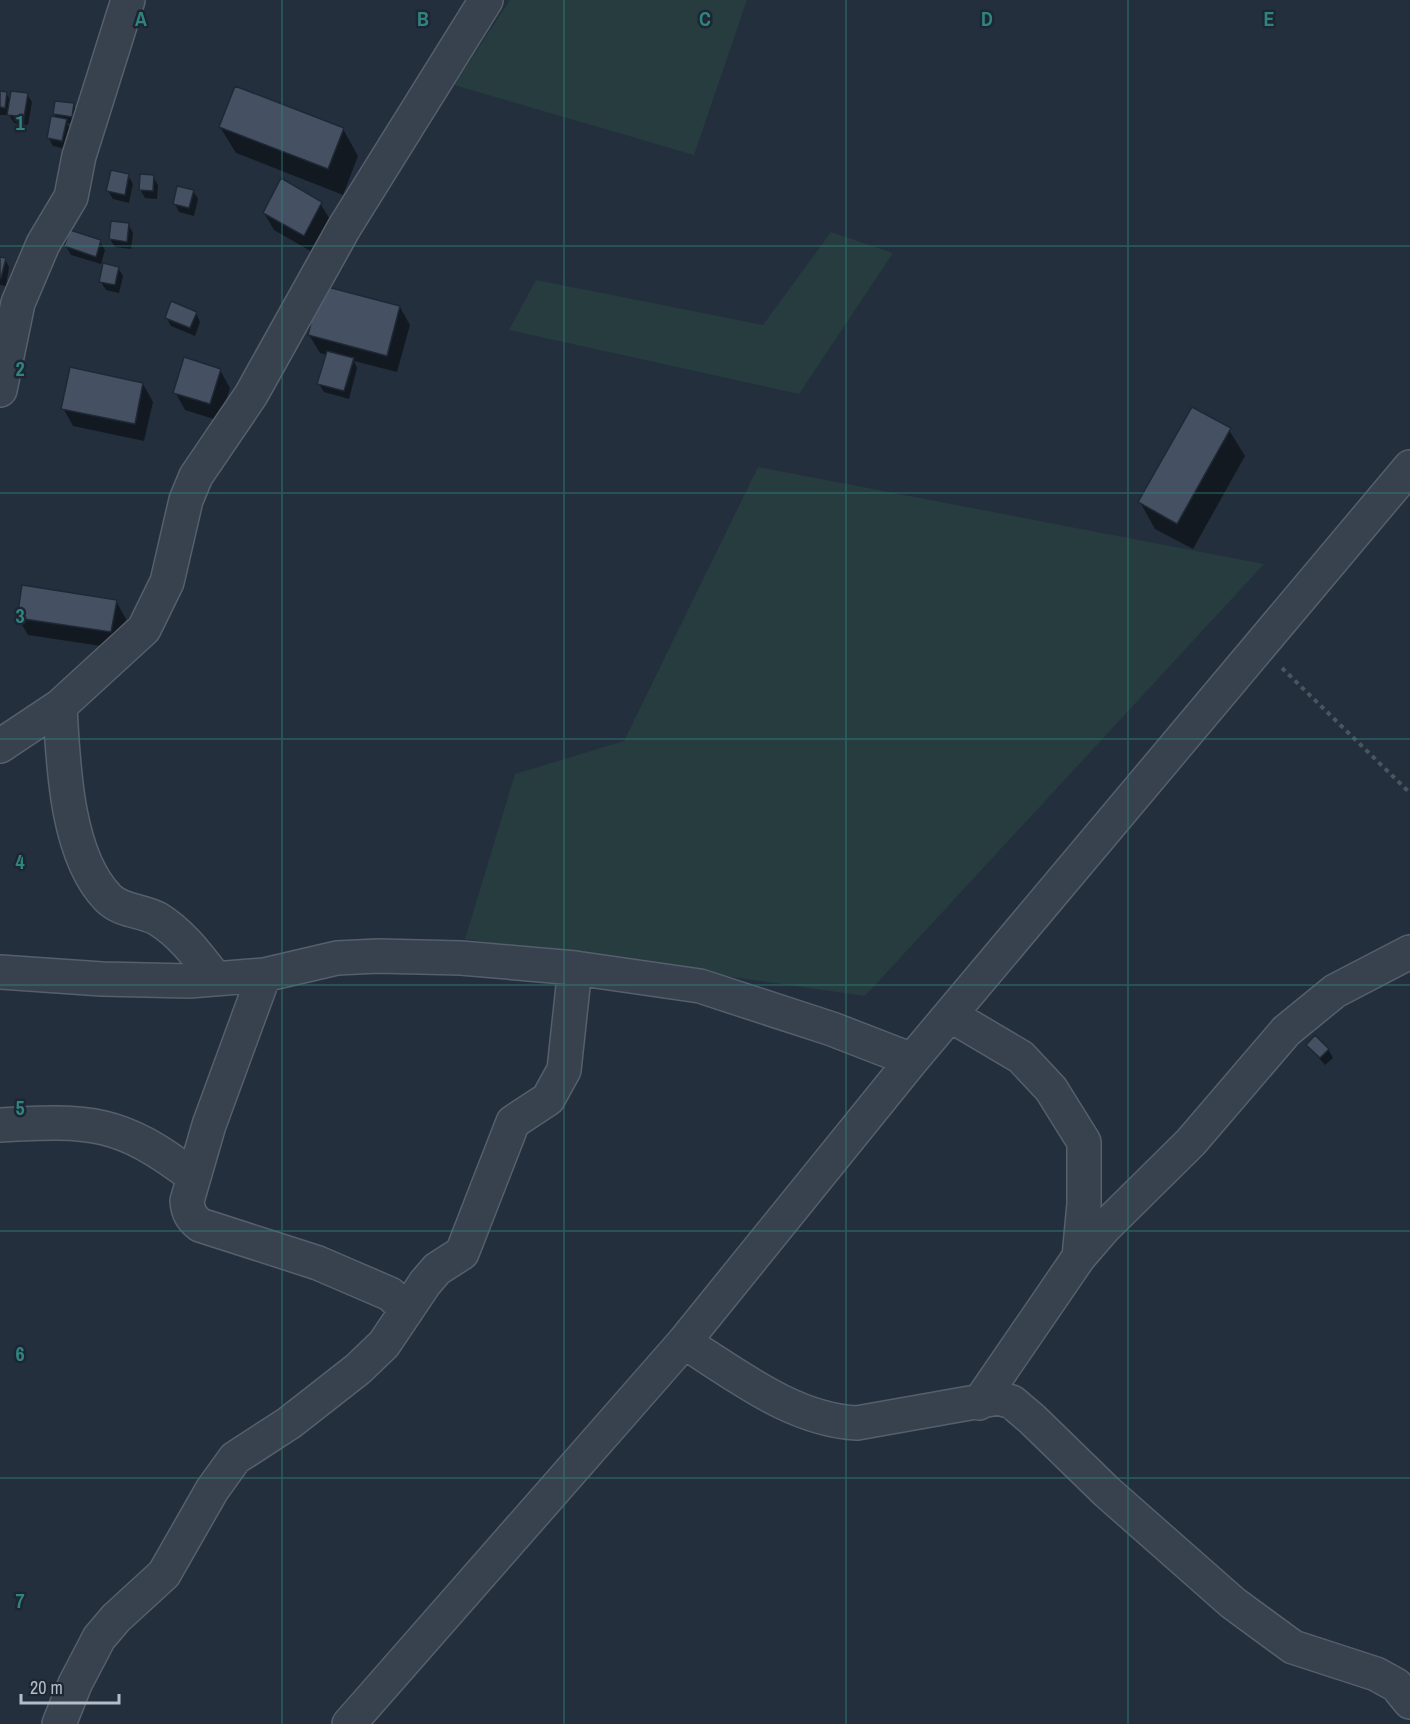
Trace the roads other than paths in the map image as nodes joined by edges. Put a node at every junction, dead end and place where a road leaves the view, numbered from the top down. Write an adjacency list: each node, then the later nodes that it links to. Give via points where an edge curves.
1 (128, 0): 3 (street, via 79,156 71,196 39,252 18,303)
2 (486, 0): 5 (street, via 344,228 251,395 196,476 186,500 167,582 144,629)
3 (0, 390)
4 (1410, 467): 12 (street)
5 (60, 706): 6 (street); 11 (street, via 69,798 78,841 91,872 108,898 122,908 157,918 177,933)
6 (0, 746)
7 (1410, 952): 16 (street, via 1335,991 1286,1031 1191,1142)
8 (575, 968): 10 (street, via 460,957 378,956 329,959); 13 (street, via 700,986); 17 (street, via 564,1070 556,1089 549,1099 513,1122 462,1253 437,1269)
9 (0, 972): 11 (street, via 148,981)
10 (264, 975): 11 (street); 15 (street)
11 (215, 978)
12 (950, 1015): 13 (street); 16 (street, via 1021,1057 1051,1089 1084,1142)
13 (912, 1060): 18 (street)
14 (0, 1125): 15 (street, via 72,1122 108,1128 140,1140)
15 (194, 1177): 17 (street, via 188,1209 200,1225 318,1263 390,1294)
16 (1079, 1257): 19 (street)
17 (407, 1310): 21 (street, via 384,1344 358,1369 289,1423 235,1458 164,1574 99,1638)
18 (684, 1342): 19 (street, via 765,1393 816,1417 837,1422 866,1422); 22 (street)
19 (979, 1402): 20 (street, via 998,1398 1012,1402 1233,1603 1293,1647 1376,1674 1396,1685)
20 (1410, 1702)
21 (59, 1724)
22 (349, 1724)

